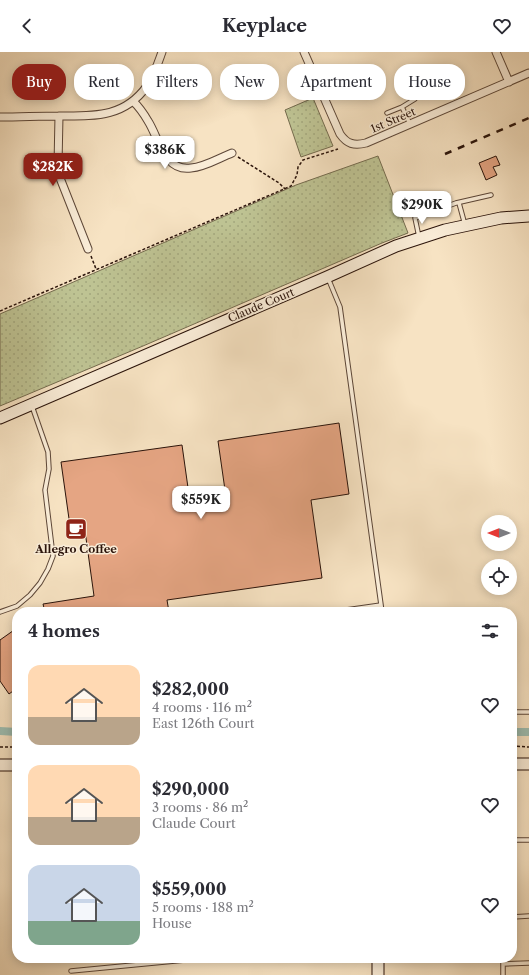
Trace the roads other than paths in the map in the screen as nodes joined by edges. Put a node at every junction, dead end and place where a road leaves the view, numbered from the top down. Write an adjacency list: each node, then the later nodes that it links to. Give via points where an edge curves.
1 (162, 52): 7 (street, via 148,86)
2 (304, 52): 12 (street, 1st Street, via 340,134 346,142 366,143)
3 (496, 52): 5 (street)
4 (529, 73): 5 (street, 1st Street)
5 (509, 82): 12 (street, 1st Street)
6 (414, 100): 8 (lane)
7 (133, 101): 10 (street, via 106,114); 13 (street, via 148,120 166,157 177,167 198,167)
8 (402, 106): 9 (lane); 12 (lane)
9 (387, 113)
10 (58, 116): 11 (street); 19 (street, via 60,178)
11 (0, 117)
12 (410, 124)
13 (232, 153)
14 (490, 195): 15 (lane)
15 (459, 203): 17 (lane); 18 (lane, via 415,218)
16 (529, 216): 17 (street, Claude Court, via 501,218)
17 (465, 226): 18 (street, Claude Court)
18 (419, 238): 20 (street, Claude Court)
19 (88, 249)
20 (327, 277): 21 (street, Claude Court); 23 (lane, via 340,307)
21 (31, 405): 22 (street, Claude Court); 24 (lane, via 48,452 49,469 45,495 53,556 48,569 30,595)
22 (0, 418)
23 (381, 605): 25 (lane)
24 (14, 607)
25 (367, 607)
26 (12, 608): 27 (lane)
27 (0, 612)
28 (517, 712): 29 (lane)
29 (529, 712)
30 (517, 764): 31 (street)
31 (529, 764)
32 (0, 765): 33 (street)
33 (12, 766)
34 (517, 840): 35 (lane)
35 (529, 840)
36 (529, 916): 37 (lane)
37 (517, 917)
38 (154, 963): 42 (lane)
39 (378, 963): 43 (street)
40 (529, 963): 41 (lane)
41 (503, 964): 44 (lane)
42 (71, 971)
43 (378, 975)
44 (503, 975)

